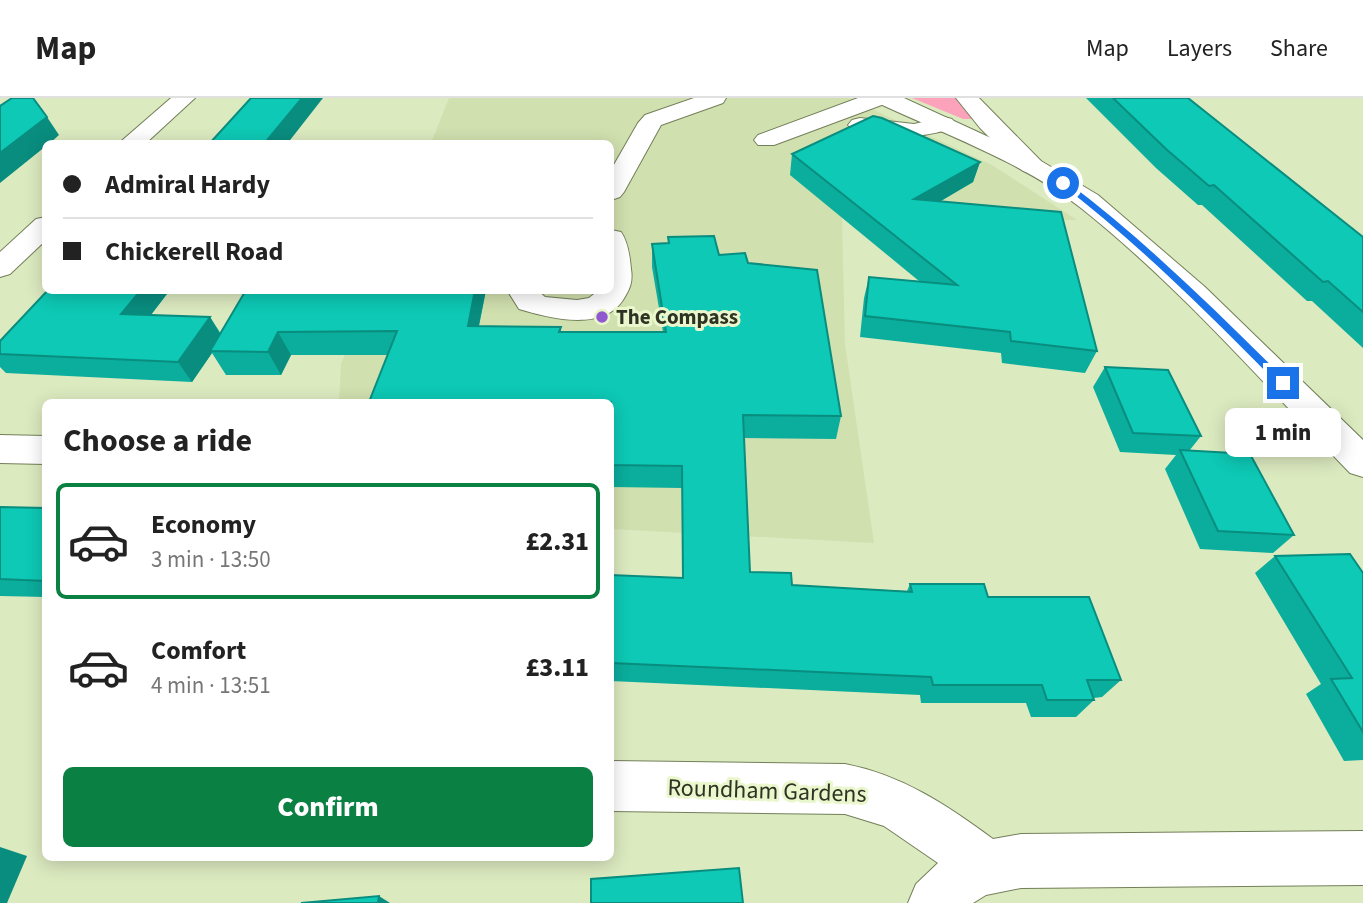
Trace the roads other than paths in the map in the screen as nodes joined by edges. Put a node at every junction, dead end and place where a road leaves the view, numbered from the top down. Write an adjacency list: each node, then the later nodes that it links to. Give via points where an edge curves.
1 (184, 98): 8 (main road)
2 (715, 98): 11 (main road, via 653,120)
3 (879, 98): 6 (main road)
4 (886, 98): 7 (main road)
5 (967, 98): 10 (main road)
6 (836, 114): 7 (main road, via 867,128 914,131); 9 (main road)
7 (944, 124): 10 (main road)
8 (135, 140)
9 (766, 140)
10 (1032, 166): 20 (main road, via 1113,220)
11 (614, 185)
12 (42, 229): 14 (main road)
13 (614, 258): 15 (main road)
14 (0, 268)
15 (614, 290)
16 (525, 294): 17 (main road, via 530,302 569,310 589,309)
17 (611, 294)
18 (0, 449): 19 (main road)
19 (42, 450)
20 (1363, 463)
21 (614, 786): 23 (main road, Roundham Gardens, via 870,792 920,816)
22 (1363, 858): 23 (main road, via 1021,861)
23 (984, 866): 24 (main road, via 963,877)
24 (934, 903)

